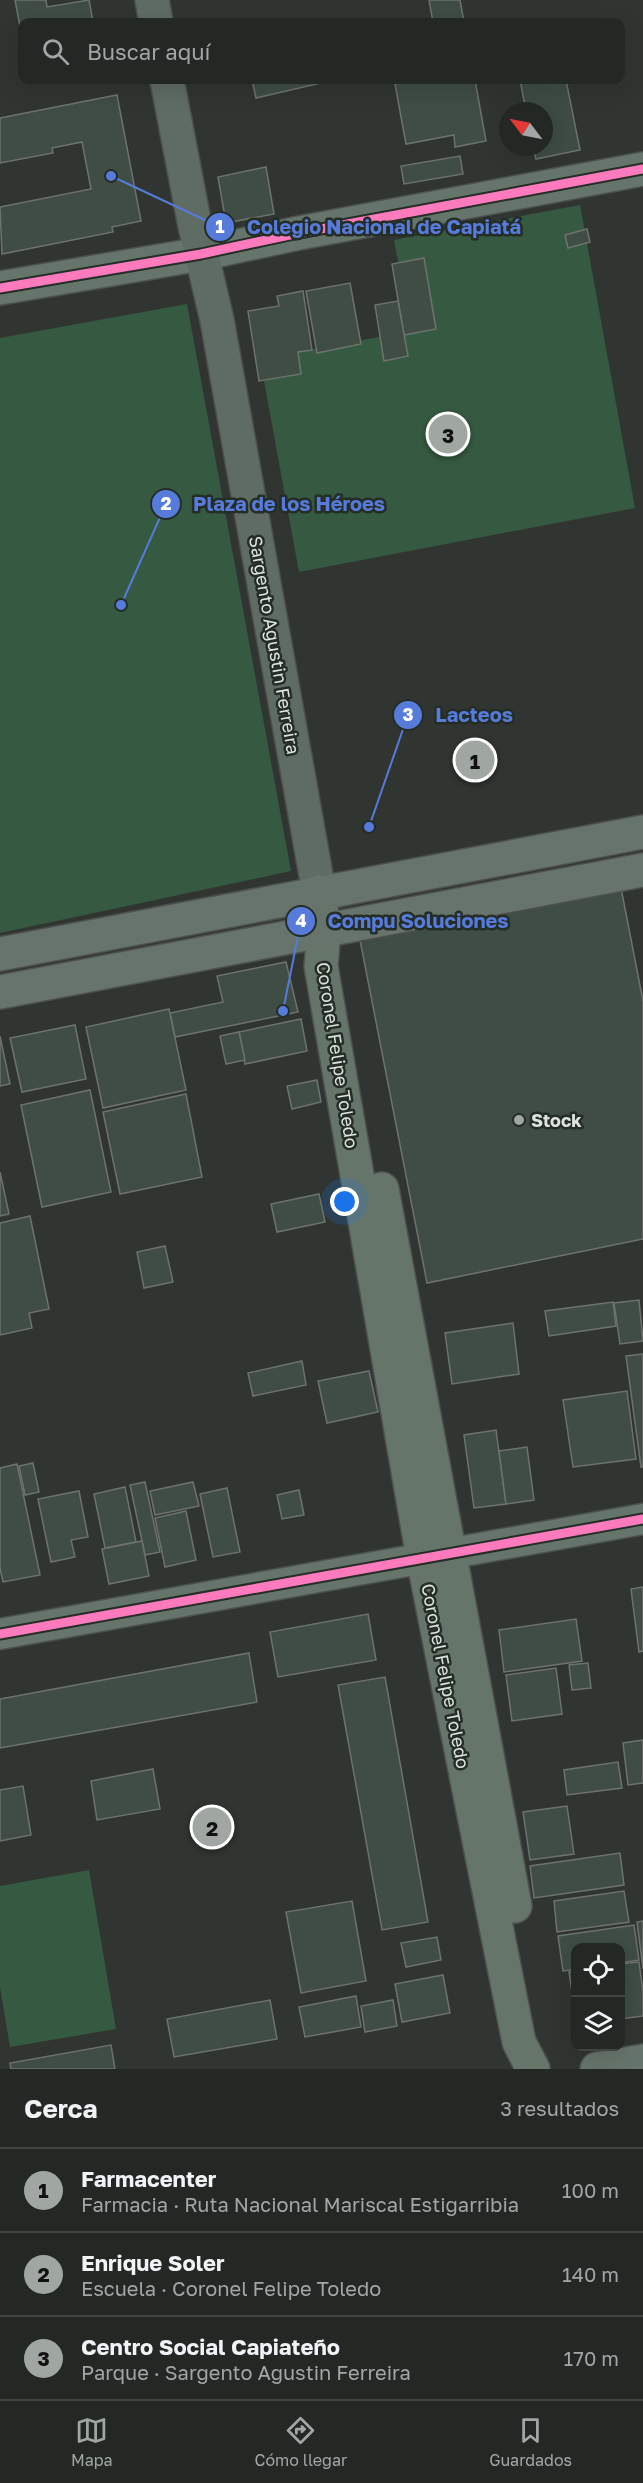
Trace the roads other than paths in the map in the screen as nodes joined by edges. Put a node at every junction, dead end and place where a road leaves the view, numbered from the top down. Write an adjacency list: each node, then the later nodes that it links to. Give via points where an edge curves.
1 (152, 0): 2 (main road)
2 (155, 18)
3 (168, 84): 5 (main road, Sargento Agustin Ferreira)
4 (643, 169): 5 (street)
5 (201, 254): 6 (street); 9 (main road, Sargento Agustin Ferreira, via 217,320)
6 (0, 288)
7 (643, 832): 9 (highway)
8 (643, 870): 10 (highway)
9 (319, 892): 10 (main road, Coronel Felipe Toledo); 11 (highway)
10 (324, 931): 12 (highway); 14 (main road, Coronel Felipe Toledo, via 339,964)
11 (0, 954)
12 (0, 992)
13 (643, 1519): 14 (street)
14 (436, 1556): 15 (street); 17 (main road, Coronel Felipe Toledo, via 519,2042); 18 (main road, Coronel Felipe Toledo, via 539,2032)
15 (0, 1634)
16 (643, 2061): 19 (street)
17 (533, 2069)
18 (538, 2069)
19 (597, 2069)

